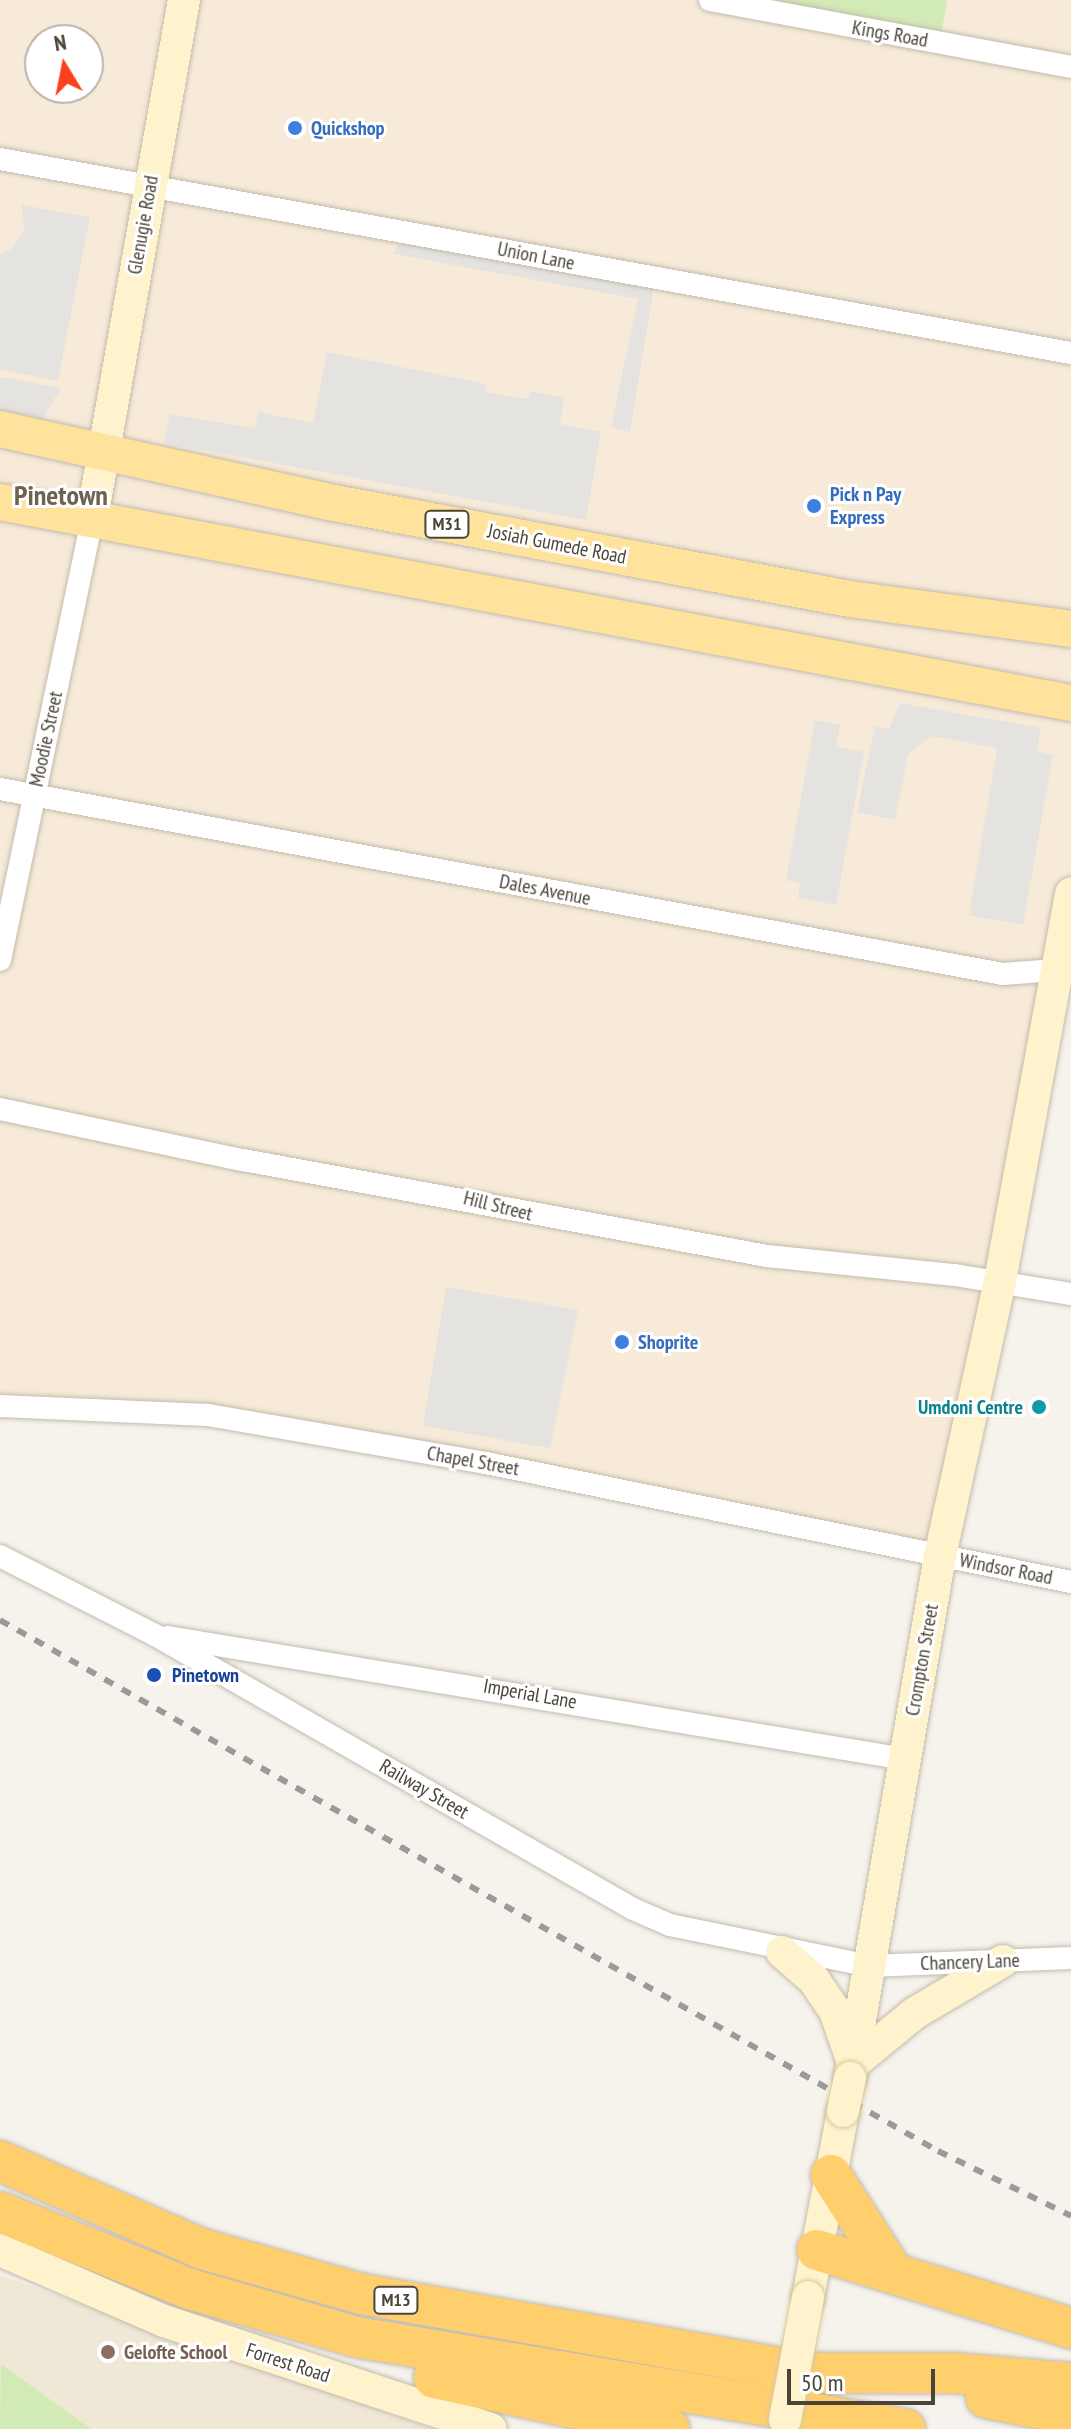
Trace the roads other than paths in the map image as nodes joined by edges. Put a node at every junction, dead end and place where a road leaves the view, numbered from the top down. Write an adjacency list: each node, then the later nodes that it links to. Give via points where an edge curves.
1 (184, 0): 5 (street, Glenugie Road)
2 (710, 0): 3 (street, Kings Road)
3 (1071, 67)
4 (0, 159): 5 (street, Union Lane)
5 (150, 187): 6 (street, Union Lane); 8 (street, Glenugie Road)
6 (1071, 353)
7 (0, 429): 8 (main road, Josiah Gumede Road / M31)
8 (103, 449): 10 (street, Glenugie Road); 11 (main road, Josiah Gumede Road / M31, via 329,502 850,599)
9 (0, 502): 10 (main road)
10 (92, 518): 12 (main road); 14 (street, Moodie Street)
11 (1071, 629)
12 (1071, 703)
13 (0, 789): 14 (street, Dales Avenue)
14 (34, 796): 16 (street, Moodie Street); 17 (street, Dales Avenue, via 988,971)
15 (1071, 893): 17 (street, Crompton Street)
16 (0, 960)
17 (1064, 971): 19 (street, Crompton Street)
18 (0, 1109): 19 (street, Hill Street, via 243,1160 767,1256)
19 (1000, 1281): 20 (street, Hill Street); 23 (street, Crompton Street)
20 (1071, 1294)
21 (0, 1406): 23 (street, Chapel Street, via 208,1415 486,1463)
22 (0, 1556): 25 (street, Railway Street)
23 (940, 1556): 24 (street, Windsor Road); 26 (street, Crompton Street)
24 (1071, 1582)
25 (155, 1635): 26 (street, Imperial Lane); 27 (street, Railway Street, via 633,1909 670,1925)
26 (905, 1759): 30 (street, Crompton Street)
27 (782, 1952): 30 (street, Railway Street); 31 (street, via 814,1980 835,2011)
28 (1071, 1958): 29 (street, Chancery Lane)
29 (1003, 1961): 30 (street, Chancery Lane); 31 (street, via 915,2013)
30 (869, 1966): 31 (street, Crompton Street)
31 (851, 2071): 33 (street, Crompton Street, bridge)
32 (0, 2161): 40 (highway, M13, via 202,2249 362,2294)
33 (833, 2164): 36 (street, Crompton Street); 38 (highway)
34 (0, 2212): 37 (highway, M13)
35 (0, 2250): 43 (street, Forrest Road, via 164,2321)
36 (817, 2250): 38 (highway); 45 (street, Crompton Street, bridge)
37 (86, 2251): 44 (highway, via 143,2284 290,2340); 46 (highway, M13, via 190,2289 356,2337)
38 (894, 2274): 39 (highway)
39 (1071, 2328)
40 (812, 2373): 41 (highway, via 954,2373); 42 (highway, M13)
41 (1071, 2383)
42 (1071, 2415)
43 (491, 2429)
44 (670, 2429)
45 (784, 2429)
46 (905, 2429)

